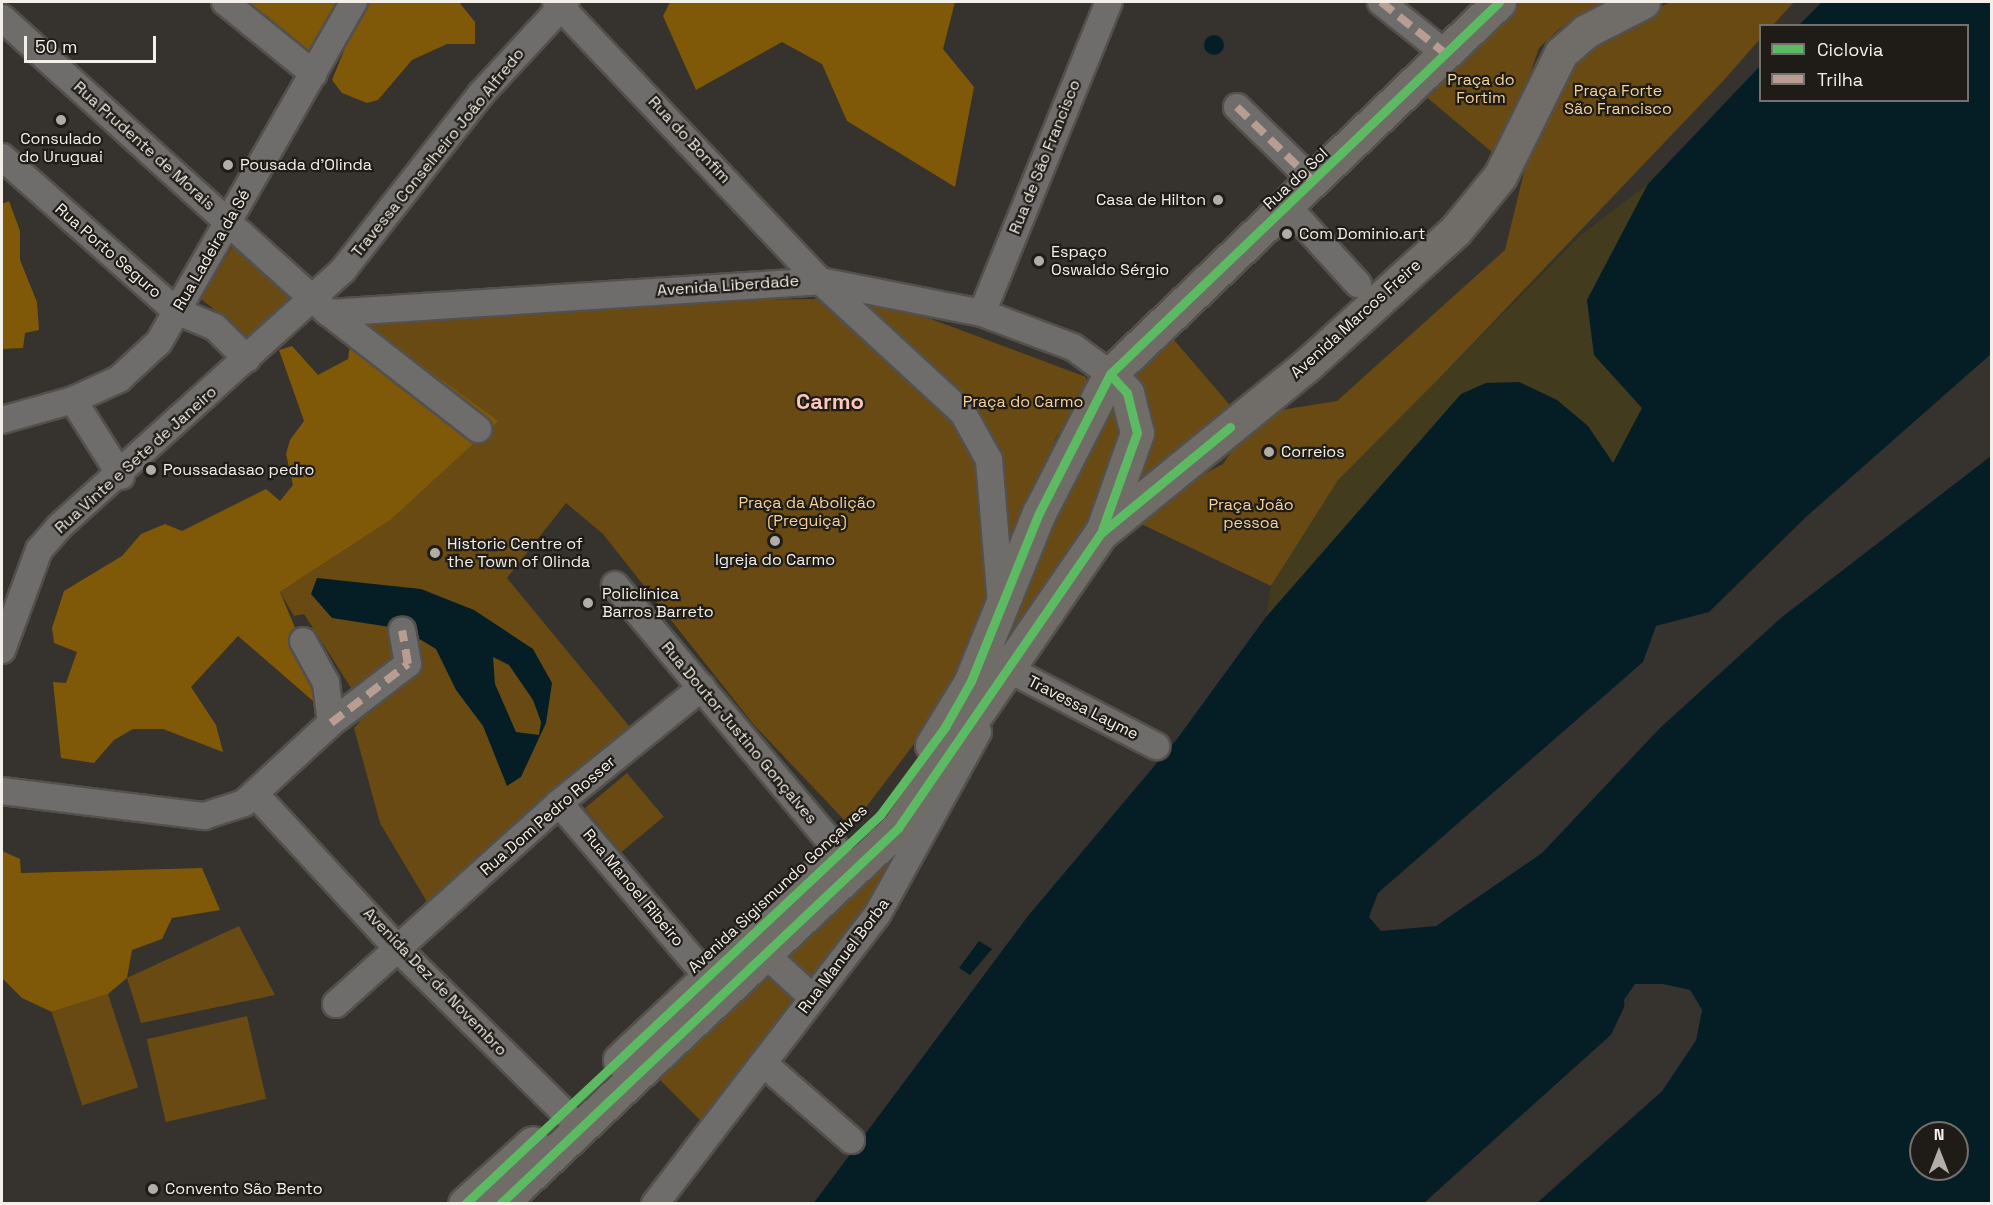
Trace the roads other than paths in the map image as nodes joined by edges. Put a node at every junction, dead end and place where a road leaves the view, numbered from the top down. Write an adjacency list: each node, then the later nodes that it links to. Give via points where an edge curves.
1 (225, 2): 10 (street)
2 (354, 2): 10 (street, Rua Ladeira da Sé)
3 (1109, 2): 20 (street, Rua de São Francisco)
4 (1381, 2): 9 (street)
5 (1499, 2): 9 (main road, Rua do Sol)
6 (1643, 2): 29 (main road, Avenida Marcos Freire, via 1586,31 1561,53 1500,176 1455,231 1306,366)
7 (561, 3): 16 (street, Rua do Bonfim); 18 (street, Travessa Conselheiro João Alfredo)
8 (2, 18): 15 (street, Rua Prudente de Morais)
9 (1446, 54): 13 (main road, Rua do Sol)
10 (314, 74): 15 (street, Rua Ladeira da Sé)
11 (1237, 107): 13 (street)
12 (2, 157): 19 (street, Rua Porto Seguro)
13 (1315, 183): 14 (main road, Rua do Sol)
14 (1288, 207): 17 (street); 22 (main road, Rua do Sol)
15 (228, 222): 18 (street, Rua Prudente de Morais); 19 (street, Rua Ladeira da Sé)
16 (820, 281): 18 (street, Avenida Liberdade); 20 (street, Avenida Liberdade); 31 (street, via 930,379 977,432 995,502)
17 (1358, 284)
18 (321, 306): 21 (street, Rua Vinte e Sete de Janeiro); 25 (street)
19 (176, 310): 21 (street, Rua Porto Seguro, via 206,321); 23 (street, Rua Ladeira da Sé, via 159,342 138,363 119,379)
20 (982, 313): 22 (street, Avenida Liberdade, via 1072,347)
21 (247, 359): 28 (street, Rua Vinte e Sete de Janeiro)
22 (1110, 374): 26 (main road, Avenida Sigismundo Gonçalves); 27 (main road, via 1127,393 1137,420)
23 (72, 400): 24 (street, Rua Ladeira da Sé); 28 (street)
24 (2, 420)
25 (478, 429)
26 (1077, 437): 27 (main road, via 1096,431 1115,433); 31 (main road, Avenida Sigismundo Gonçalves, via 1039,513)
27 (1128, 462): 29 (main road)
28 (121, 476): 35 (street, Rua Vinte e Sete de Janeiro, via 88,499 39,550)
29 (1101, 532): 32 (main road, Avenida Marcos Freire)
30 (615, 585): 37 (street, Rua Doutor Justino Gonçalves)
31 (1001, 608): 32 (main road, via 1012,620); 43 (main road, Avenida Sigismundo Gonçalves, via 945,727 880,815)
32 (1041, 620): 36 (main road)
33 (402, 632): 38 (street, via 408,664)
34 (303, 640): 38 (street, via 326,683)
35 (2, 650)
36 (1004, 679): 39 (street, Travessa Layme); 45 (main road, via 898,828); 47 (street, Rua Manuel Borba, via 912,859)
37 (702, 687): 42 (street, Rua Dom Pedro Rosser); 43 (street, Rua Doutor Justino Gonçalves)
38 (331, 723): 41 (street)
39 (1156, 746)
40 (2, 791): 41 (street, via 204,816)
41 (256, 795): 44 (street, Avenida Dez de Novembro)
42 (559, 802): 44 (street, Rua Dom Pedro Rosser); 46 (street, Rua Manoel Ribeiro)
43 (840, 854): 46 (main road, Avenida Sigismundo Gonçalves)
44 (399, 950): 48 (street, Rua Dom Pedro Rosser); 50 (street, Avenida Dez de Novembro)
45 (765, 954): 47 (street); 53 (main road)
46 (706, 975): 50 (main road, Avenida Sigismundo Gonçalves)
47 (813, 998): 49 (street, Rua Manuel Borba)
48 (336, 1004)
49 (764, 1063): 51 (street); 54 (street, Rua Manuel Borba)
50 (566, 1113): 52 (main road, Avenida Sigismundo Gonçalves)
51 (851, 1140)
52 (465, 1203)
53 (500, 1203)
54 (655, 1203)

